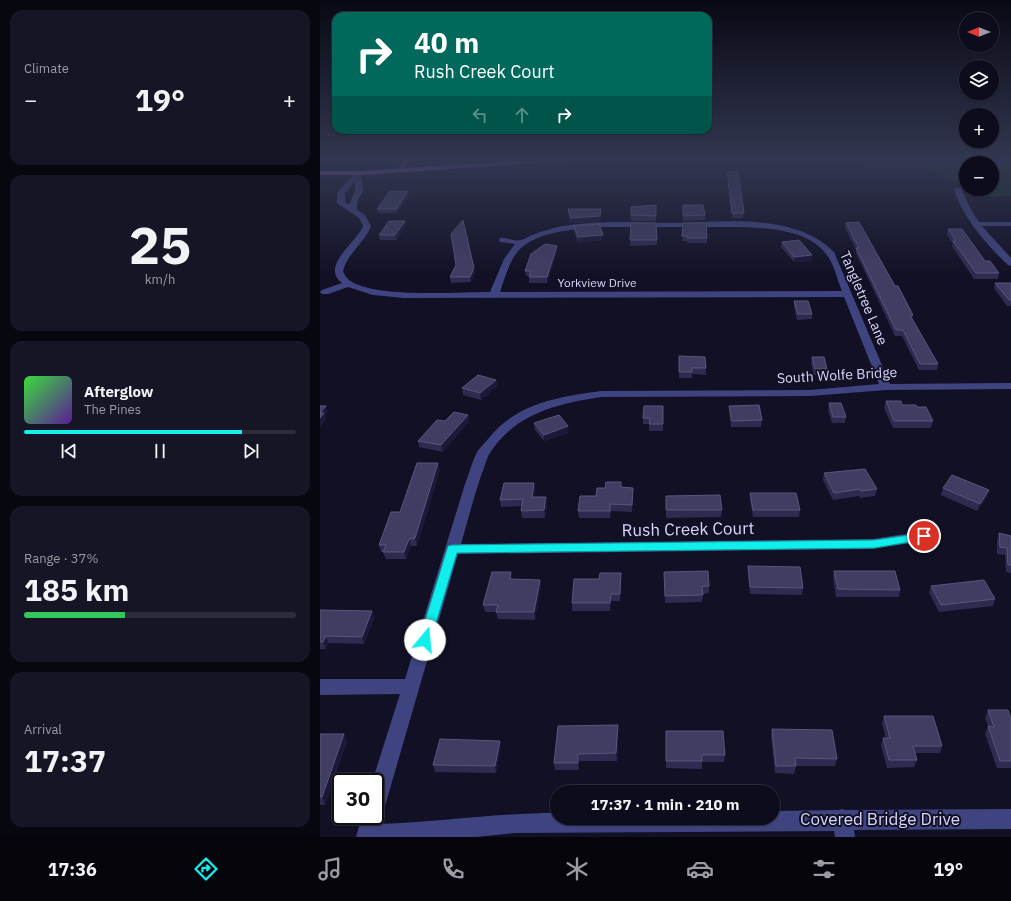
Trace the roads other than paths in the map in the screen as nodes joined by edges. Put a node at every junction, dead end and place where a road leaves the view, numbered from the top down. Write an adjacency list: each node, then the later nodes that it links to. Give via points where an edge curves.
1 (341, 198): 4 (street, via 341,203)
2 (355, 198): 4 (street)
3 (961, 198): 5 (street)
4 (353, 210): 12 (street, via 366,221 366,228 341,261 338,269 340,276)
5 (978, 224): 6 (street); 11 (street, via 988,239)
6 (1011, 224)
7 (813, 228): 8 (street)
8 (801, 234): 10 (street, Tangletree Lane, via 762,226 570,227 538,235); 14 (street, Tangletree Lane, via 816,241 831,254)
9 (503, 240): 10 (street)
10 (521, 243): 15 (street, via 509,257)
11 (1011, 263)
12 (349, 284): 13 (street); 15 (street, Yorkview Drive, via 368,292 387,295)
13 (325, 292)
14 (848, 294): 15 (street, Yorkview Drive); 17 (street, Tangletree Lane)
15 (494, 295)
16 (1011, 386): 17 (street, South Wolfe Bridge)
17 (886, 387): 19 (street, South Wolfe Bridge, via 810,393 601,394 580,396 549,404 518,417 501,431 483,453)
18 (924, 536): 19 (street, Rush Creek Court, via 874,544)
19 (452, 549): 20 (street, South Wolfe Bridge)
20 (411, 686): 21 (street); 22 (street, South Wolfe Bridge)
21 (320, 687)
22 (384, 776)
23 (1011, 819): 24 (street, Covered Bridge Drive)
24 (843, 828): 25 (street, Covered Bridge Drive, via 515,823 413,833)
25 (368, 829)

